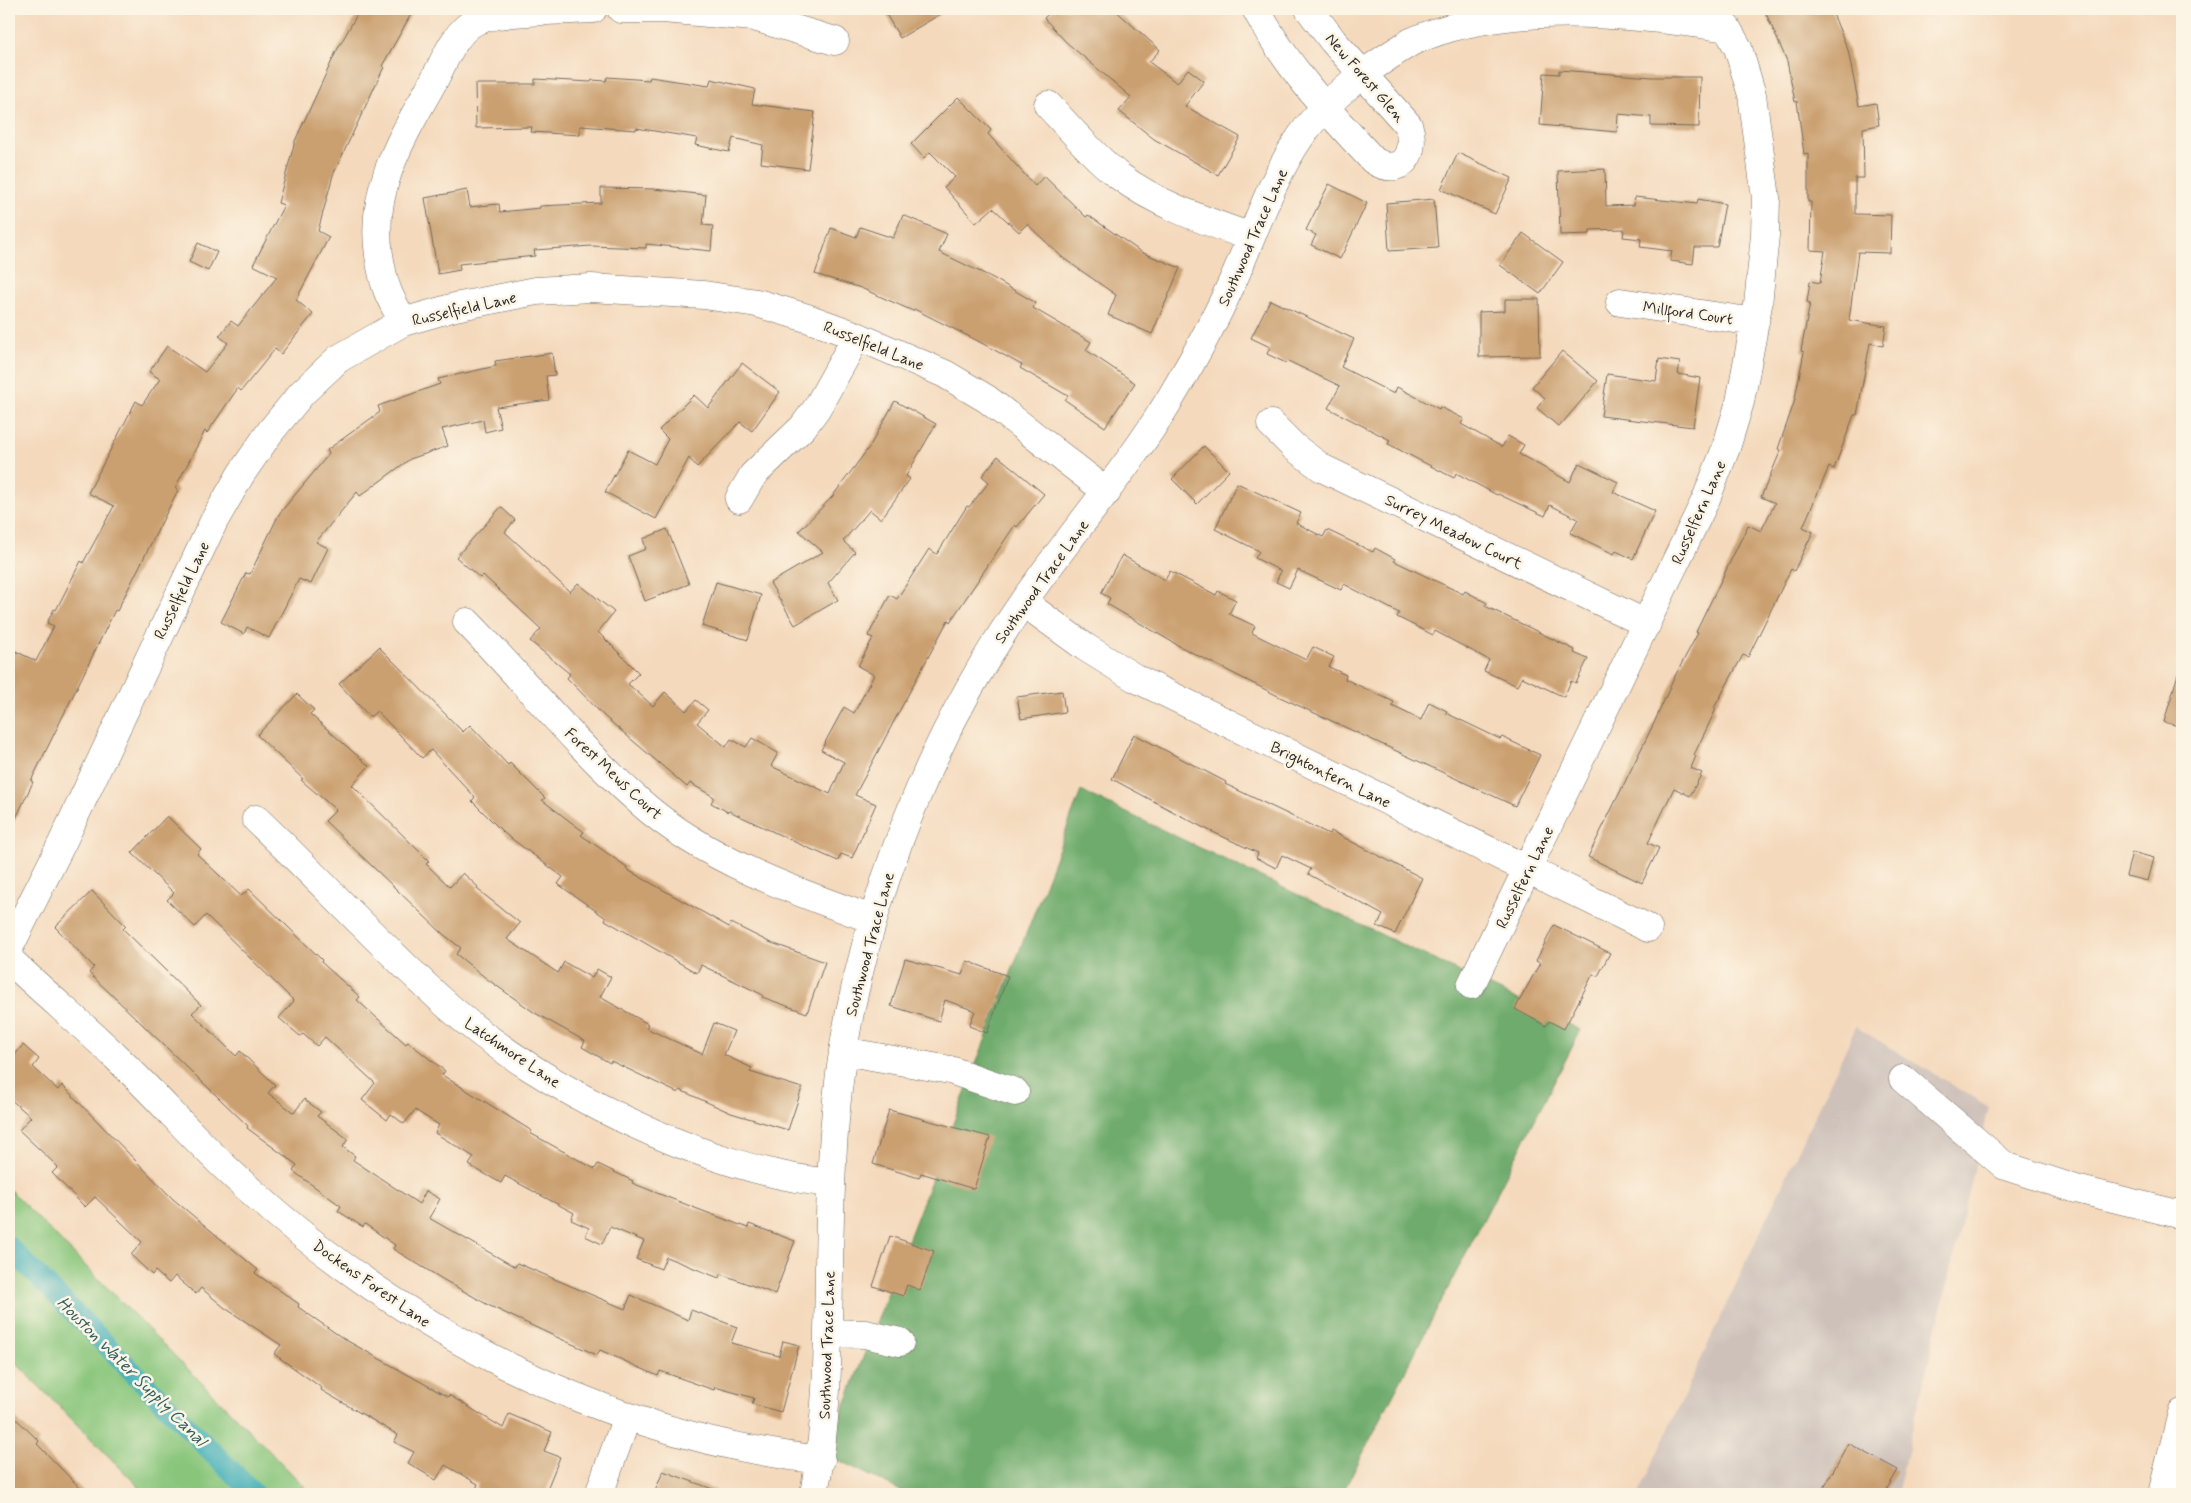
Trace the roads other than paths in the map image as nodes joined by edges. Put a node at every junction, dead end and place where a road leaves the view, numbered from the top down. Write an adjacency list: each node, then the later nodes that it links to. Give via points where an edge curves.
1 (593, 9): 12 (street, via 494,16 476,21 462,32 451,48 402,140 381,188 376,234 382,274 387,292)
2 (622, 9): 6 (street, via 754,17)
3 (1256, 9): 9 (street, New Forest Glen, via 1281,50)
4 (1309, 9): 7 (street, New Forest Glen)
5 (1702, 24): 7 (street, Southwood Trace Lane, via 1597,12 1521,10 1493,13 1440,28); 13 (street, Russelfern Lane, via 1728,28 1738,48 1752,95 1766,198 1764,250)
6 (835, 41)
7 (1362, 73): 9 (street, Southwood Trace Lane); 9 (street, New Forest Glen, via 1408,125 1413,137 1412,150 1405,160 1396,166 1381,165 1373,160)
8 (1048, 105): 10 (street, via 1119,176 1199,219)
9 (1324, 108): 10 (street, Southwood Trace Lane, via 1300,137 1274,182)
10 (1251, 237): 16 (street, Southwood Trace Lane, via 1202,343 1138,449)
11 (1620, 302): 13 (street, Millford Court)
12 (403, 322): 14 (street, Russelfield Lane, via 455,307 536,291 591,288 695,294 757,303); 25 (street, Russelfield Lane, via 338,359 319,375 285,412 240,474)
13 (1755, 322): 20 (street, Russelfern Lane, via 1740,402 1726,448 1706,499)
14 (857, 336): 16 (street, Russelfield Lane, via 944,374 987,399); 17 (street, via 807,421 753,475)
15 (1271, 424): 20 (street, Surrey Meadow Court, via 1322,468)
16 (1107, 492): 18 (street, Southwood Trace Lane)
17 (739, 498)
18 (1023, 602): 22 (street, Brightonfern Lane, via 1086,648 1135,678); 23 (street, Southwood Trace Lane, via 964,696 938,746 900,836)
19 (467, 622): 23 (street, Forest Mews Court, via 584,747 640,803 660,818 702,845 767,879)
20 (1646, 624): 22 (street, Russelfern Lane)
21 (256, 819): 31 (street, Latchmore Lane, via 449,1007 538,1072 670,1140 750,1168)
22 (1528, 868): 24 (street, Brightonfern Lane); 27 (street, Russelfern Lane)
23 (872, 919): 28 (street, Southwood Trace Lane)
24 (1648, 928)
25 (9, 948)
26 (9, 959): 36 (street, Dockens Forest Lane, via 123,1064 232,1175 321,1248 418,1317 467,1346)
27 (1471, 985)
28 (843, 1050): 30 (street, via 950,1070); 31 (street, Southwood Trace Lane)
29 (1904, 1079): 32 (street, via 2005,1166 2076,1189)
30 (1015, 1092)
31 (831, 1182): 33 (street, Southwood Trace Lane)
32 (2182, 1215)
33 (828, 1334): 34 (street, via 865,1334); 37 (street, Southwood Trace Lane)
34 (900, 1342)
35 (2182, 1413): 40 (street)
36 (626, 1417): 37 (street, Dockens Forest Lane, via 723,1444); 38 (street)
37 (821, 1460): 39 (street, Southwood Trace Lane)
38 (598, 1494)
39 (814, 1494)
40 (2162, 1494)

